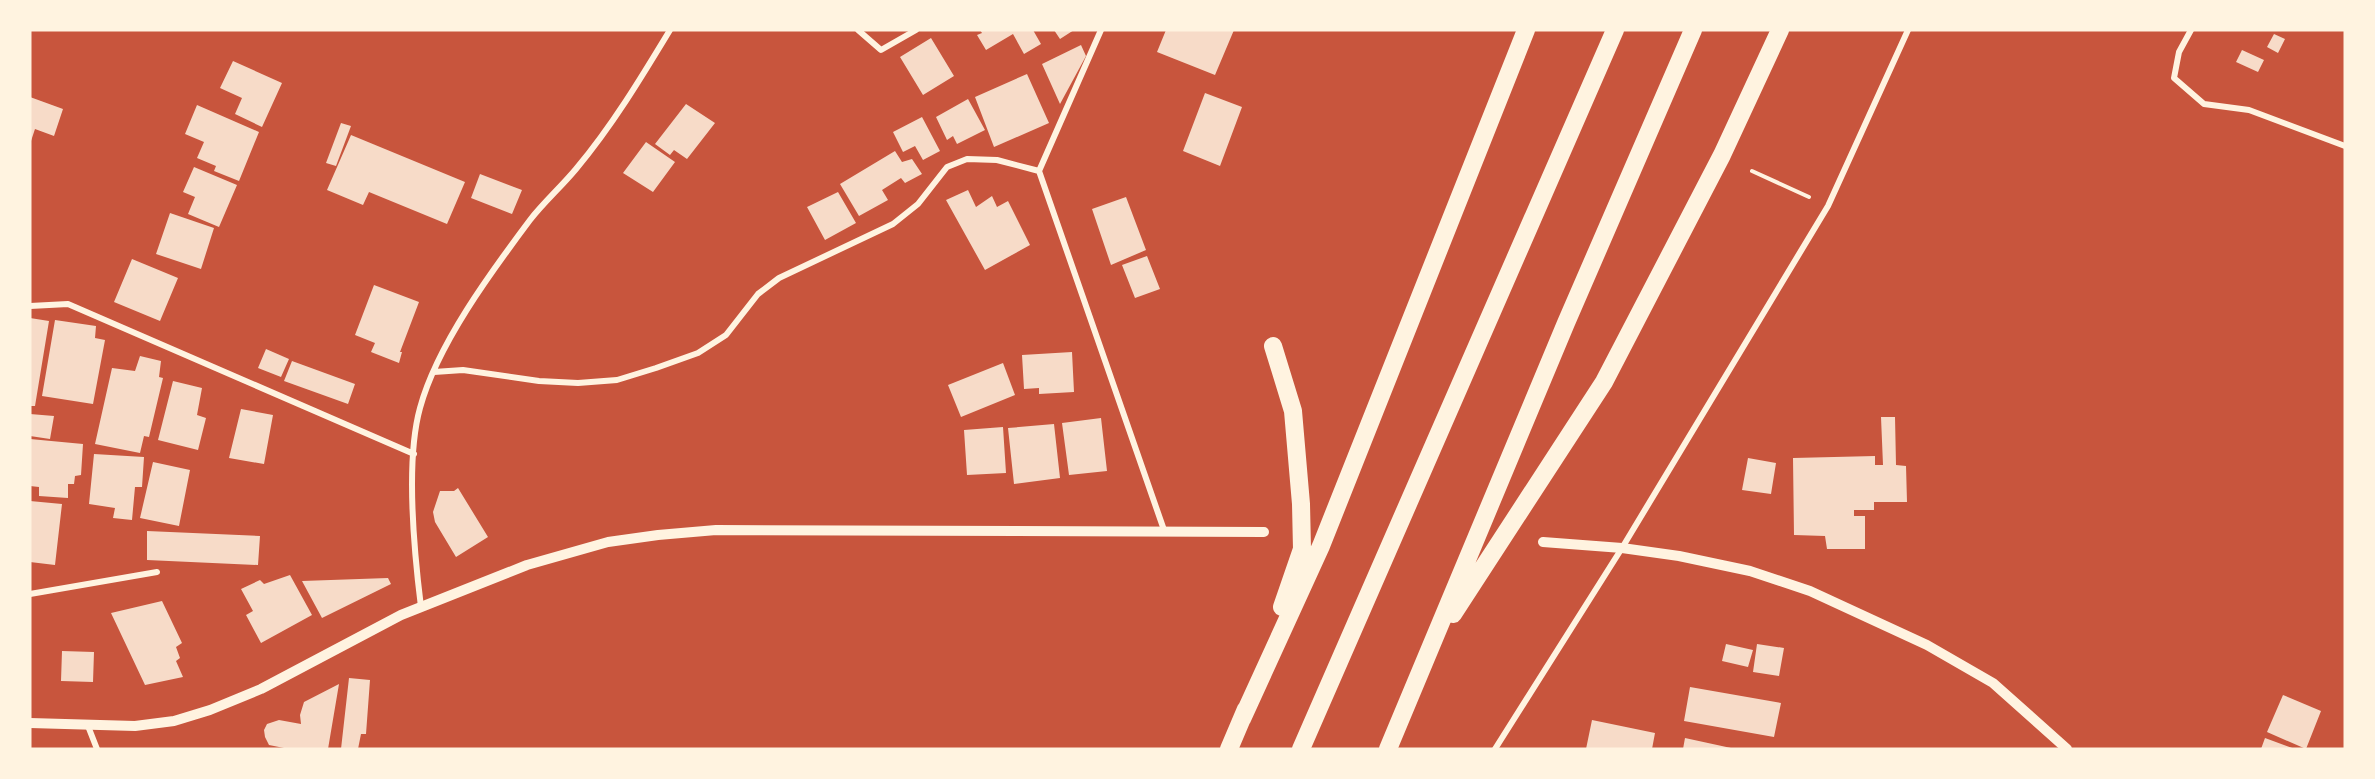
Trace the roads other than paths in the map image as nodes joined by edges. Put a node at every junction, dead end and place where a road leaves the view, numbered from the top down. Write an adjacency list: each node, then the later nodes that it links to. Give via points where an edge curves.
1 (670, 30): 15 (street, via 621,111 531,219 461,319)
2 (858, 30): 3 (street, via 881,50)
3 (916, 30)
4 (1101, 30): 12 (street)
5 (1527, 30): 25 (highway, via 1321,546)
6 (1615, 30): 30 (highway)
7 (1693, 30): 24 (highway)
8 (1780, 30): 24 (highway, via 1722,155 1604,382)
9 (1908, 30): 20 (street, via 1828,206)
10 (2191, 30): 11 (street, via 2180,52 2174,78 2204,104 2249,111)
11 (2345, 146)
12 (1039, 171): 15 (street, via 997,160 967,159 946,167 918,204 893,224 779,278 758,294 726,335 698,353 656,368 617,380 578,384 463,370); 17 (street)
13 (30, 306): 16 (street, via 68,304)
14 (1273, 346): 25 (highway, via 1293,411 1302,549)
15 (434, 372): 16 (street, via 420,408)
16 (414, 454): 23 (street, via 415,560)
17 (1164, 530): 18 (street); 23 (street, via 716,530 658,535 608,542 527,565)
18 (1264, 532)
19 (1543, 542): 20 (street)
20 (1622, 548): 32 (street); 33 (street, via 1750,571 1872,618 1993,683)
21 (157, 572): 22 (street)
22 (30, 594)
23 (421, 607): 27 (street, via 261,689 210,710 135,726)
24 (1428, 652): 31 (highway)
25 (1242, 718): 29 (highway)
26 (30, 723): 27 (street)
27 (88, 726): 28 (street)
28 (97, 749)
29 (1229, 749)
30 (1301, 749)
31 (1388, 749)
32 (1496, 749)
33 (2067, 749)

